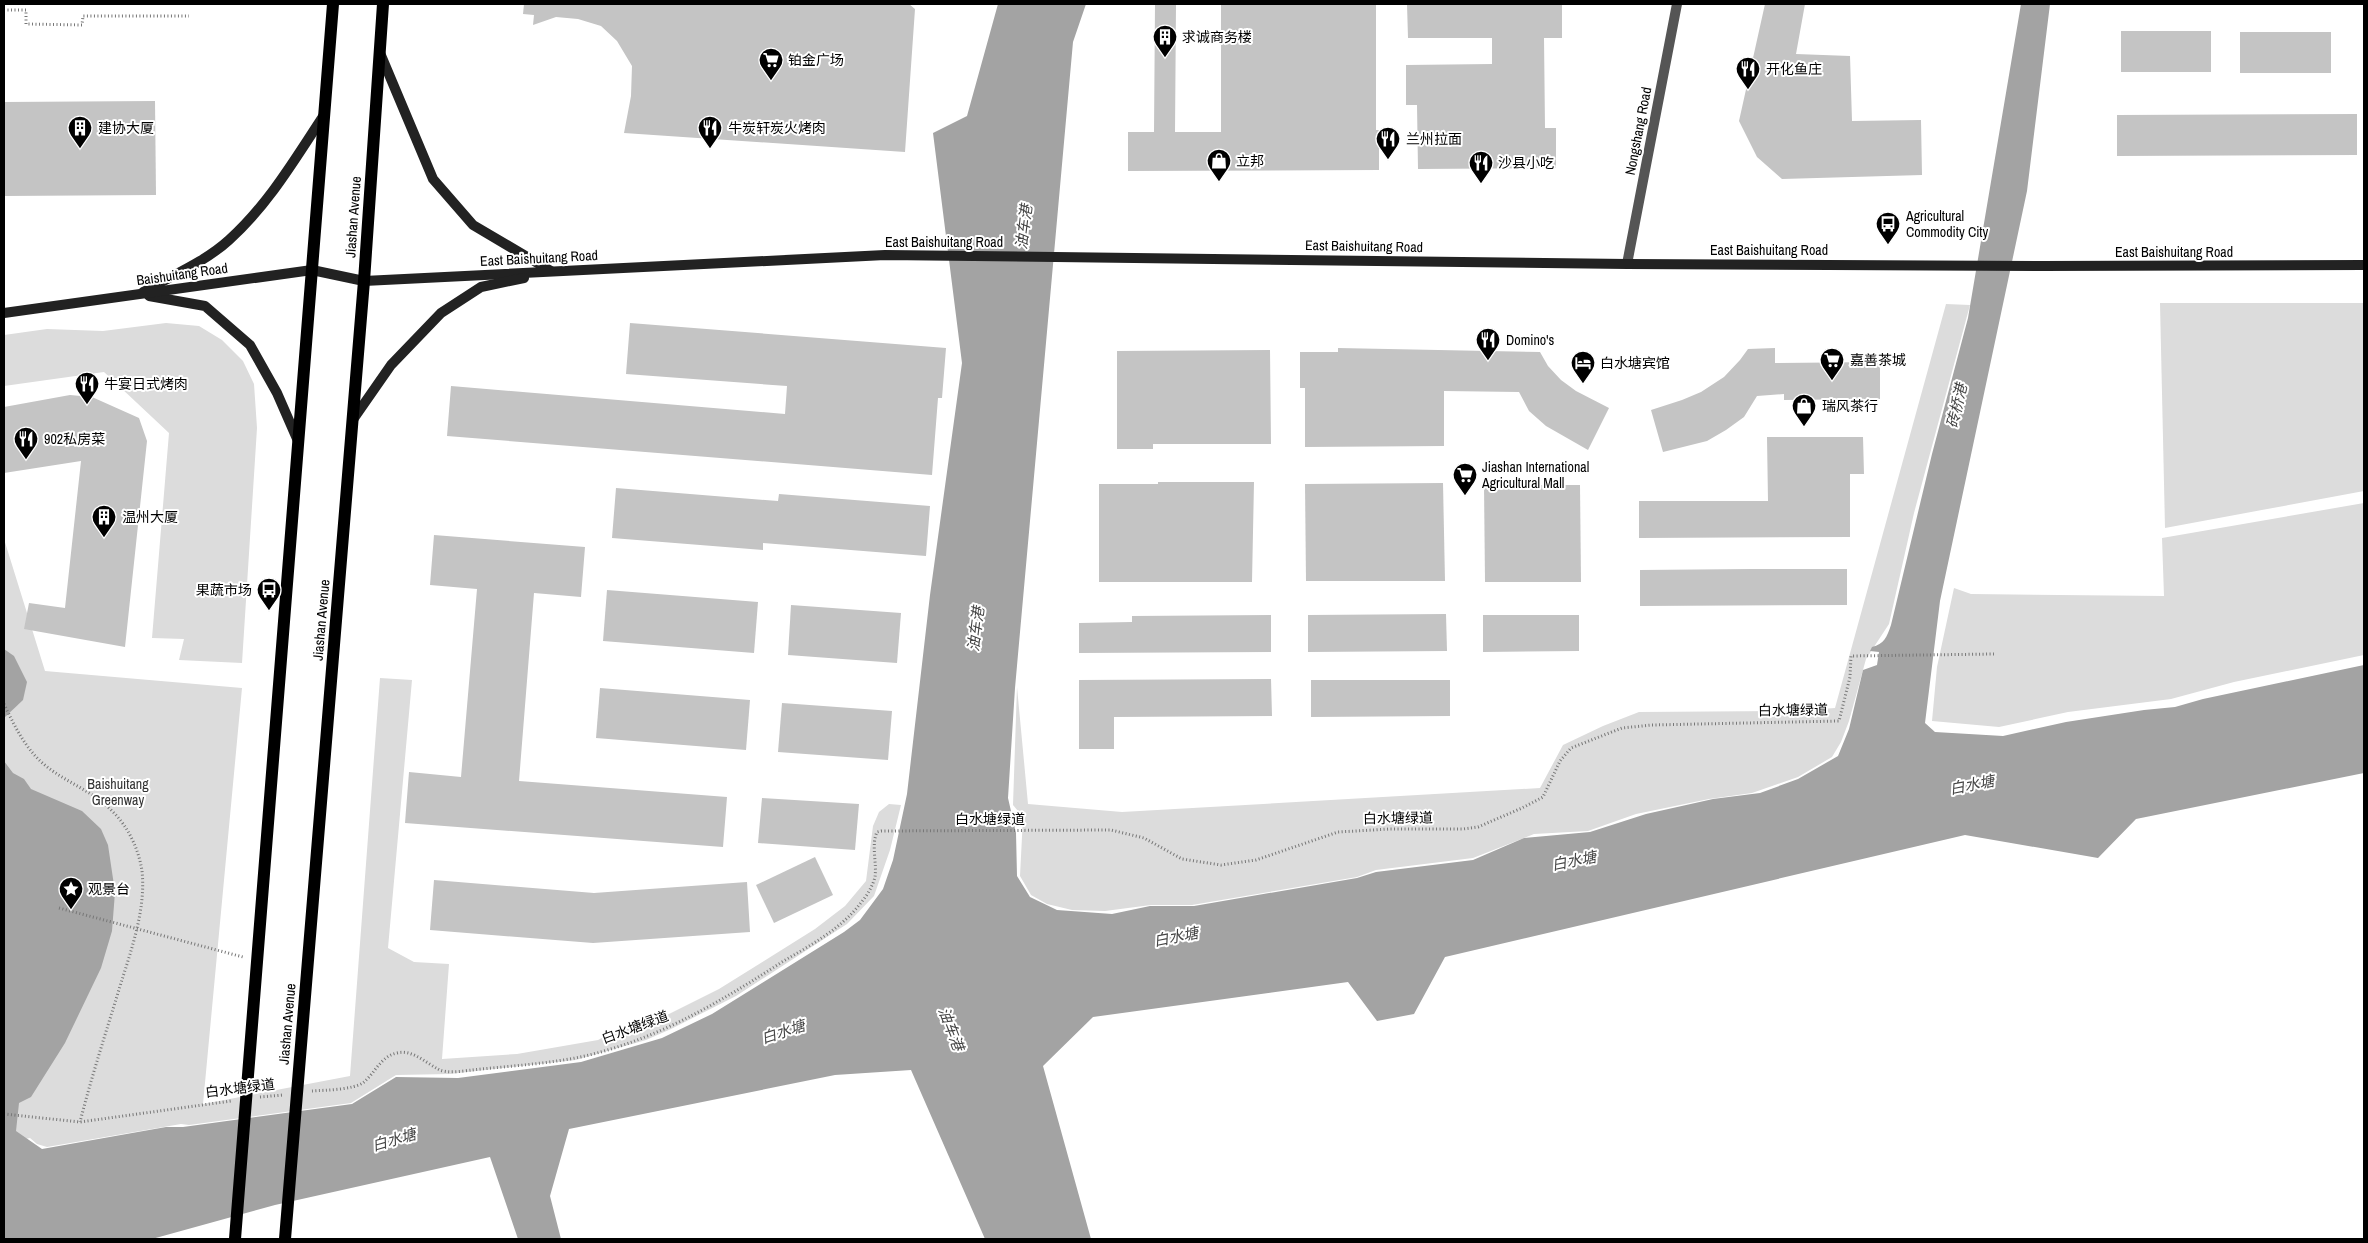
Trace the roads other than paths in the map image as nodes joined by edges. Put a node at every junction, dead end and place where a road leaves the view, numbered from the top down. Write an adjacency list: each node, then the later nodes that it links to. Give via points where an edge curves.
1 (333, 4): 5 (main road)
2 (383, 4): 4 (main road, Jiashan Avenue)
3 (1677, 4): 6 (street, Nongshang Road)
4 (380, 53): 9 (street, via 433,179 474,225); 10 (main road, Jiashan Avenue)
5 (324, 115): 8 (main road); 11 (street, via 277,186 228,241)
6 (1627, 264): 7 (street, East Baishuitang Road); 9 (street, East Baishuitang Road, via 885,255)
7 (2364, 264)
8 (312, 270): 10 (street, Baishuitang Road); 11 (street, Baishuitang Road); 14 (main road)
9 (552, 271): 10 (street, East Baishuitang Road); 13 (street, via 481,288 441,312 391,365)
10 (364, 281): 13 (main road, Jiashan Avenue)
11 (138, 294): 12 (street, Baishuitang Road); 14 (street, via 205,306 250,345 277,393)
12 (4, 313)
13 (352, 421): 16 (main road, Jiashan Avenue)
14 (298, 441): 15 (main road)
15 (235, 1239)
16 (285, 1239)

